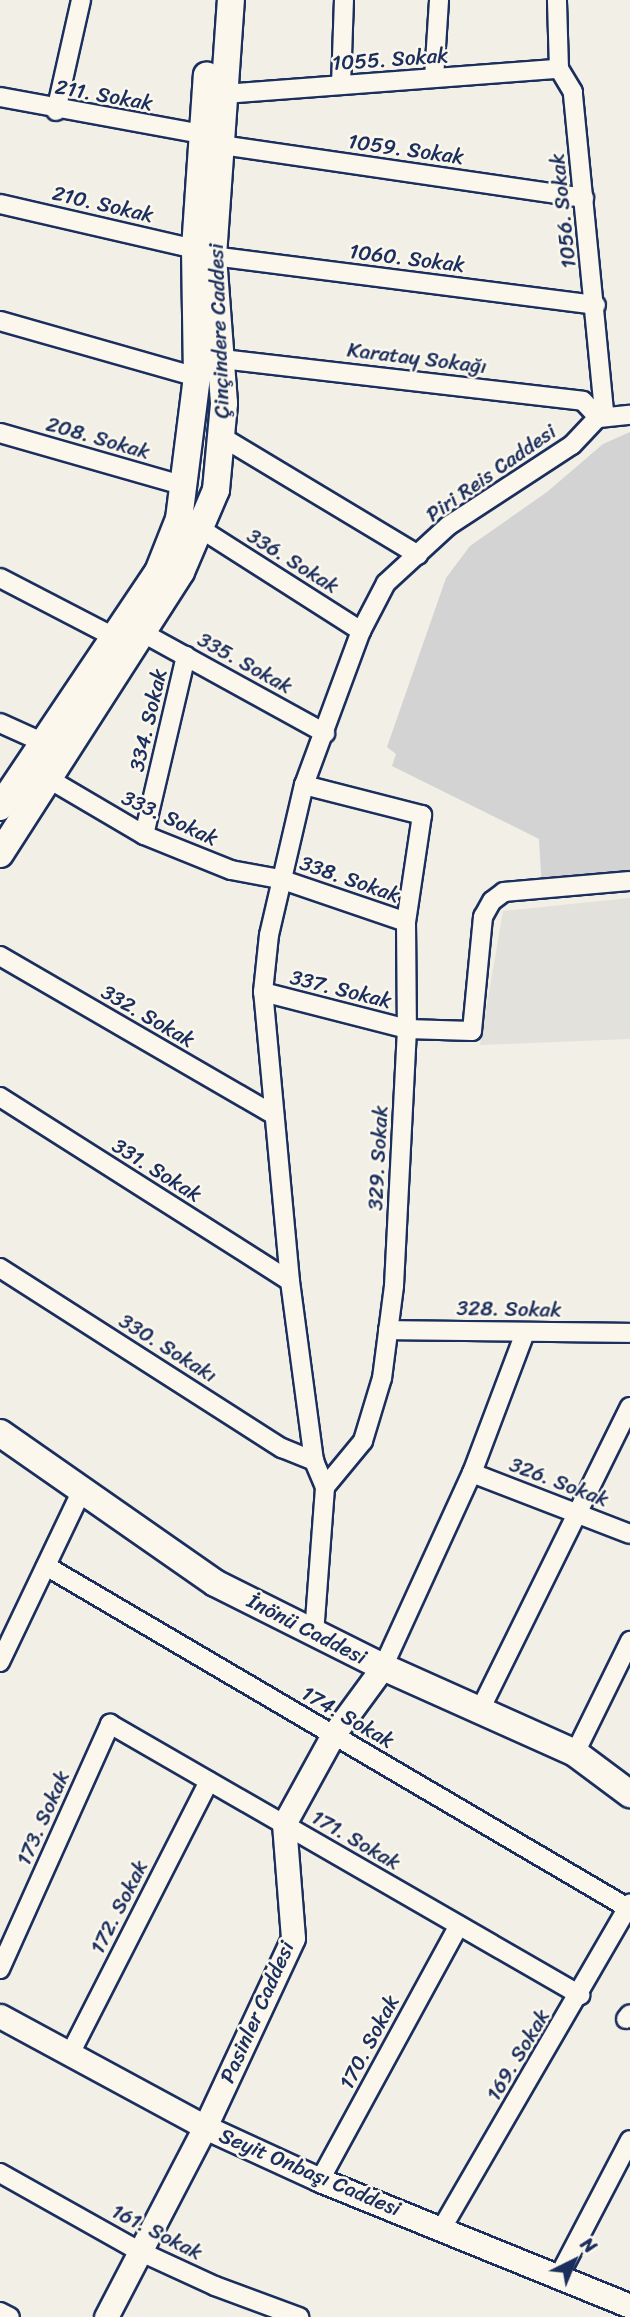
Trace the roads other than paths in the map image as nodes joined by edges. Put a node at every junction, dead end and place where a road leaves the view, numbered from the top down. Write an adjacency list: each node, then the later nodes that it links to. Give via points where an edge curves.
1 (81, 0): 12 (street)
2 (215, 0): 13 (main road, Çinçindere Caddesi)
3 (231, 0): 10 (main road, Çinçindere Caddesi)
4 (344, 0): 9 (street)
5 (439, 0): 8 (street)
6 (557, 0): 7 (street, 1056. Sokak)
7 (559, 69): 8 (street, 1055. Sokak); 14 (street, 1056. Sokak, via 573,92)
8 (434, 78): 9 (street, 1055. Sokak)
9 (341, 85): 10 (street, 1055. Sokak)
10 (223, 94): 13 (main road, Çinçindere Caddesi)
11 (0, 97): 12 (street, 211. Sokak)
12 (56, 111): 13 (street, 211. Sokak)
13 (212, 139): 14 (street, 1059. Sokak); 16 (main road, Çinçindere Caddesi)
14 (584, 198): 17 (street, 1056. Sokak)
15 (0, 204): 16 (street, 210. Sokak)
16 (204, 252): 17 (street, 1060. Sokak); 19 (main road, Çinçindere Caddesi); 20 (main road, Çinçindere Caddesi)
17 (596, 306): 22 (street, 1056. Sokak, via 604,411)
18 (0, 321): 20 (street)
19 (222, 359): 22 (street, Karatay Sokağı, via 583,401); 24 (main road, Çinçindere Caddesi)
20 (197, 377): 25 (main road, Çinçindere Caddesi)
21 (630, 415): 22 (street)
22 (599, 418): 27 (street, Piri Reis Caddesi, via 572,445 449,526)
23 (0, 432): 25 (street, 208. Sokak)
24 (222, 437): 26 (main road, Çinçindere Caddesi, via 216,490); 27 (street)
25 (184, 486): 31 (main road, Çinçindere Caddesi, via 179,519 158,572)
26 (201, 529): 29 (street, 336. Sokak); 30 (main road, Çinçindere Caddesi)
27 (418, 555): 29 (street, Piri Reis Caddesi, via 386,583)
28 (0, 578): 31 (street)
29 (361, 631): 34 (street, Piri Reis Caddesi)
30 (143, 633): 32 (street, 335. Sokak); 36 (main road, Çinçindere Caddesi)
31 (114, 637): 35 (main road, Çinçindere Caddesi)
32 (186, 656): 34 (street, 335. Sokak); 39 (street, 334. Sokak)
33 (0, 723): 35 (street)
34 (325, 733): 37 (street, Piri Reis Caddesi)
35 (42, 742): 36 (main road, Çinçindere Caddesi)
36 (38, 772): 38 (main road, Çinçindere Caddesi); 39 (street, 333. Sokak); 40 (main road, Çinçindere Caddesi)
37 (304, 785): 41 (street, Piri Reis Caddesi); 43 (street, 329. Sokak, via 422,815)
38 (0, 807)
39 (144, 835): 41 (street, 333. Sokak, via 231,870)
40 (0, 854)
41 (280, 879): 43 (street, 338. Sokak); 45 (street, Piri Reis Caddesi)
42 (630, 881): 46 (street, 337. Sokak, via 504,892 483,917 472,1031)
43 (406, 922): 46 (street, 329. Sokak)
44 (0, 956): 48 (street, 332. Sokak)
45 (263, 992): 46 (street, 337. Sokak); 48 (street, Piri Reis Caddesi)
46 (407, 1030): 51 (street, 329. Sokak)
47 (0, 1097): 50 (street, 331. Sokak)
48 (274, 1115): 50 (street, Piri Reis Caddesi)
49 (0, 1268): 56 (street, 330. Sokakı, via 282,1448)
50 (290, 1280): 56 (street, Piri Reis Caddesi)
51 (388, 1330): 52 (street, 328. Sokak); 58 (street, 329. Sokak, via 382,1378 363,1441)
52 (524, 1333): 53 (street, 328. Sokak); 57 (street)
53 (630, 1333)
54 (630, 1407): 60 (street)
55 (0, 1433): 59 (main road, İnönü Caddesi)
56 (314, 1461): 58 (street, Piri Reis Caddesi)
57 (472, 1473): 60 (street, 326. Sokak); 66 (street)
58 (324, 1487): 63 (street)
59 (81, 1492): 62 (street); 63 (main road, İnönü Caddesi, via 215,1583)
60 (577, 1514): 61 (street, 326. Sokak); 67 (street)
61 (630, 1534)
62 (46, 1566): 65 (street); 69 (street, 174. Sokak)
63 (314, 1633): 66 (main road, İnönü Caddesi)
64 (630, 1641): 70 (street)
65 (0, 1662)
66 (383, 1667): 67 (main road, İnönü Caddesi); 69 (street)
67 (480, 1710): 70 (main road, İnönü Caddesi)
68 (110, 1724): 71 (street, 171. Sokak); 76 (street, 173. Sokak)
69 (333, 1735): 73 (street); 74 (street, 174. Sokak)
70 (575, 1753): 72 (main road, İnönü Caddesi)
71 (209, 1781): 73 (street, 171. Sokak); 79 (street, 172. Sokak)
72 (630, 1794)
73 (284, 1824): 75 (street, 171. Sokak); 80 (street, Pasinler Caddesi, via 293,1938)
74 (629, 1906): 77 (street, 169. Sokak)
75 (459, 1925): 77 (street, 171. Sokak); 84 (street, 170. Sokak)
76 (0, 1969)
77 (580, 1995): 85 (street, 169. Sokak)
78 (0, 2016): 79 (street, Seyit Onbaşı Caddesi)
79 (70, 2054): 80 (street, Seyit Onbaşı Caddesi)
80 (205, 2127): 84 (street, Seyit Onbaşı Caddesi); 86 (street, Pasinler Caddesi)
81 (630, 2140): 82 (street)
82 (623, 2171): 87 (street)
83 (0, 2173): 86 (street, 161. Sokak)
84 (320, 2180): 85 (street, Seyit Onbaşı Caddesi)
85 (442, 2228): 87 (street, Seyit Onbaşı Caddesi)
86 (139, 2251): 91 (street, Pasinler Caddesi); 92 (street, 161. Sokak)
87 (561, 2274): 88 (street, Seyit Onbaşı Caddesi)
88 (622, 2308)
89 (0, 2312): 90 (street)
90 (10, 2317)
91 (106, 2317)
92 (299, 2317)

